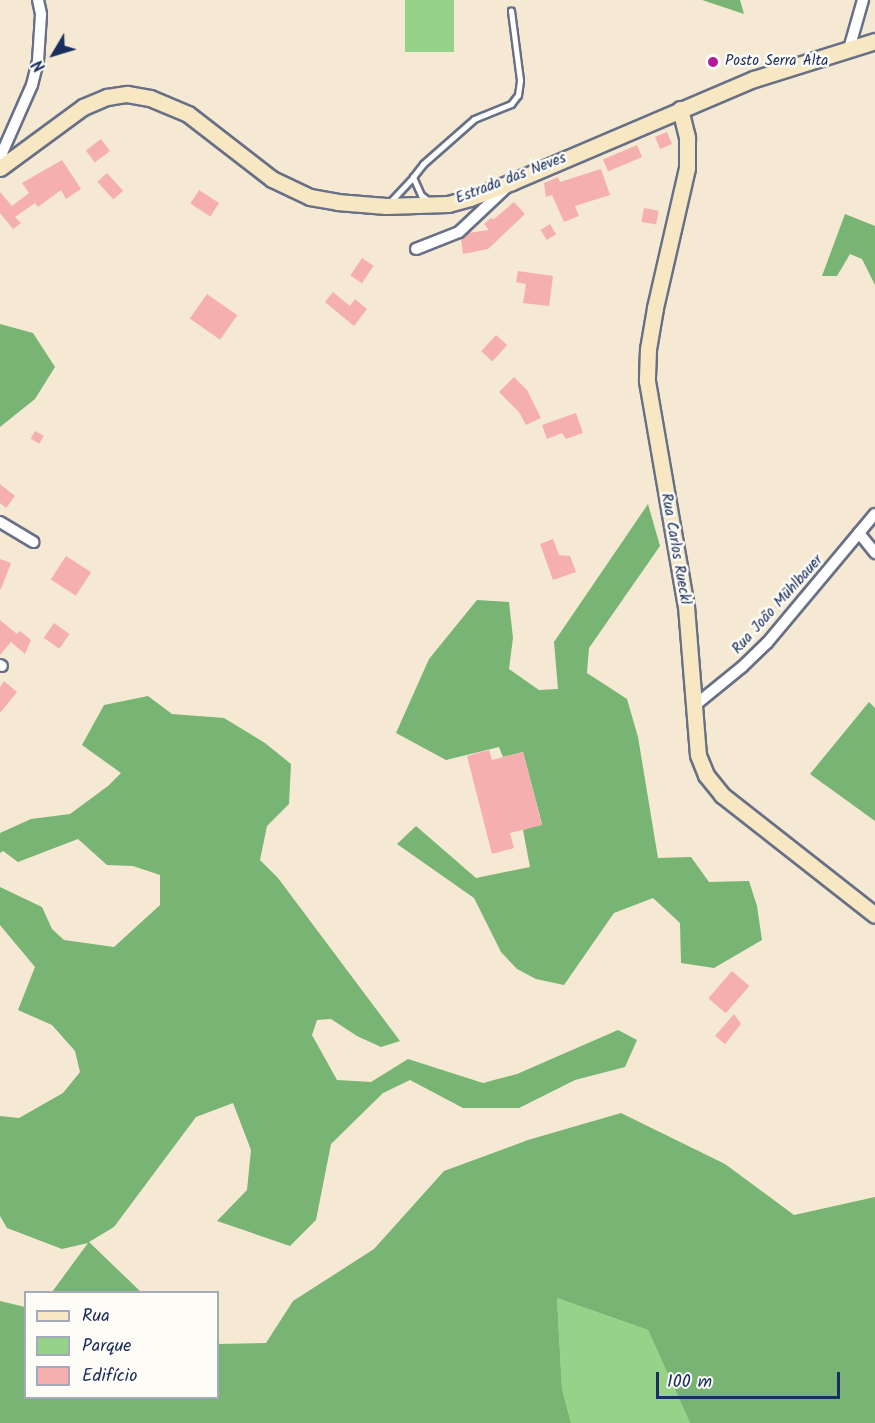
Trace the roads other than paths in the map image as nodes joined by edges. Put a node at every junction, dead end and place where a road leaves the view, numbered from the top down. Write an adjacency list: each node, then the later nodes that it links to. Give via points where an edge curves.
1 (38, 0): 7 (street, via 38,61 2,153)
2 (863, 0): 5 (street)
3 (511, 11): 8 (lane, via 520,80 518,95 511,104 474,119)
4 (875, 41): 5 (main road, Estrada das Neves)
5 (849, 49): 6 (main road, Estrada das Neves, via 753,79)
6 (680, 109): 9 (main road, Estrada das Neves); 18 (main road, Rua Carlos Rueckl, via 687,138 687,168 646,364 653,428 686,606)
7 (1, 167): 11 (main road, Estrada das Neves, via 83,107 116,94 137,95 188,114 289,188 323,200)
8 (413, 177): 10 (lane, via 421,195); 11 (lane)
9 (512, 182): 10 (main road, Estrada das Neves, via 470,198); 12 (street, via 459,232)
10 (434, 205): 11 (main road, Estrada das Neves)
11 (386, 206)
12 (416, 249)
13 (875, 514): 15 (street, Rua João Mühlbauer)
14 (0, 522): 16 (street)
15 (860, 533): 17 (street); 18 (street, Rua João Mühlbauer, via 767,643)
16 (33, 542)
17 (875, 554)
18 (694, 706): 19 (main road, Rua Carlos Rueckl, via 698,754 711,783 753,821)
19 (875, 915)

